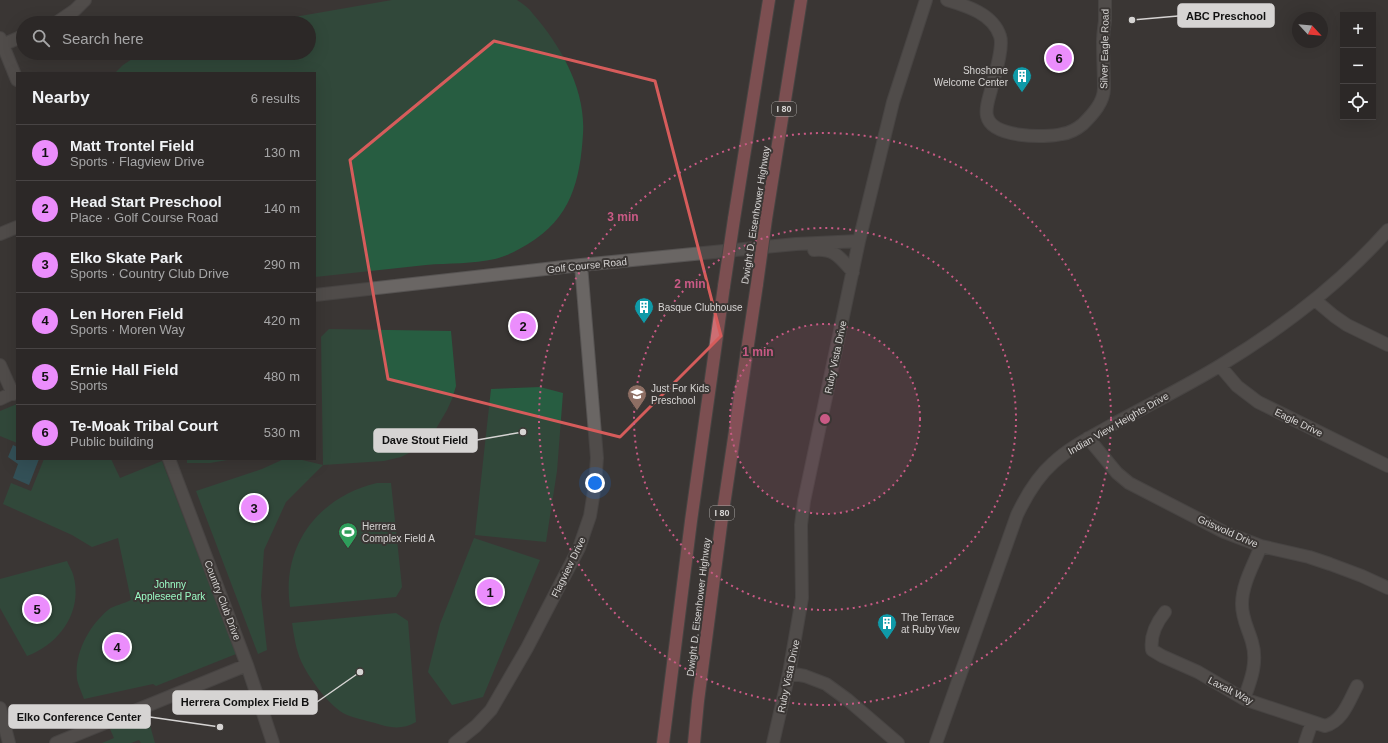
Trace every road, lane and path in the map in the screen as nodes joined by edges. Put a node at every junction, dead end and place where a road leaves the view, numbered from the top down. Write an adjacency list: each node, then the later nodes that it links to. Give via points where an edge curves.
1 (85, 0): 7 (street)
2 (770, 0): 41 (highway, Dwight D. Eisenhower Highway, bridge, via 734,219 690,521)
3 (801, 0): 42 (highway, Dwight D. Eisenhower Highway / I 80, bridge, via 721,525)
4 (926, 0): 14 (street, Ruby Vista Drive, via 893,102)
5 (947, 0): 6 (street, Silver Eagle Road, via 982,14 1000,36 1001,47 987,105 987,117 990,122 999,130 1014,134 1048,136 1078,129 1100,104 1104,92)
6 (1105, 0)
7 (66, 16)
8 (16, 38): 9 (street)
9 (1, 43): 10 (street)
10 (16, 78)
11 (16, 227): 13 (street)
12 (1388, 230): 19 (street, Indian View Heights Drive, via 1362,258)
13 (0, 234)
14 (859, 241): 15 (street, Golf Course Road); 17 (street, Ruby Vista Drive)
15 (773, 246): 16 (street, Golf Course Road); 17 (street, via 831,251)
16 (581, 265): 18 (street, Golf Course Road); 40 (street, Flagview Drive, via 597,458 596,485 590,516 579,548 527,648 491,710)
17 (853, 272): 32 (street, Ruby Vista Drive, via 804,502 801,525 802,598)
18 (316, 295)
19 (1315, 300): 20 (street, via 1347,325); 22 (street, Indian View Heights Drive)
20 (1388, 345)
21 (0, 365): 23 (street)
22 (1220, 366): 25 (street, Indian View Heights Drive); 27 (street, Eagle Drive, via 1236,386 1258,402)
23 (15, 393): 24 (street)
24 (0, 399)
25 (1088, 438): 28 (street, Griswold Drive, via 1117,473 1129,483 1224,532); 45 (street, Indian View Heights Drive, via 1052,464 1035,484 1017,515)
26 (169, 460): 31 (street, Country Club Drive)
27 (1388, 466)
28 (1261, 546): 29 (street, Griswold Drive, via 1330,564); 34 (street, via 1242,602 1242,618 1252,643 1254,657 1254,670)
29 (1388, 588)
30 (1165, 612): 34 (street, Laxalt Way, via 1155,628 1152,650 1198,672)
31 (247, 665): 38 (street); 39 (street, Country Club Drive)
32 (789, 674): 43 (street, Ruby Vista Drive); 44 (street, via 805,676 826,684)
33 (1357, 686): 36 (street, Laxalt Way, via 1339,719 1333,724 1325,726)
34 (1244, 699): 36 (street, Laxalt Way)
35 (0, 708): 37 (street)
36 (1312, 722): 46 (street)
37 (9, 743)
38 (56, 743)
39 (274, 743)
40 (455, 743)
41 (663, 743)
42 (694, 743)
43 (773, 743)
44 (898, 743)
45 (936, 743)
46 (1304, 743)

